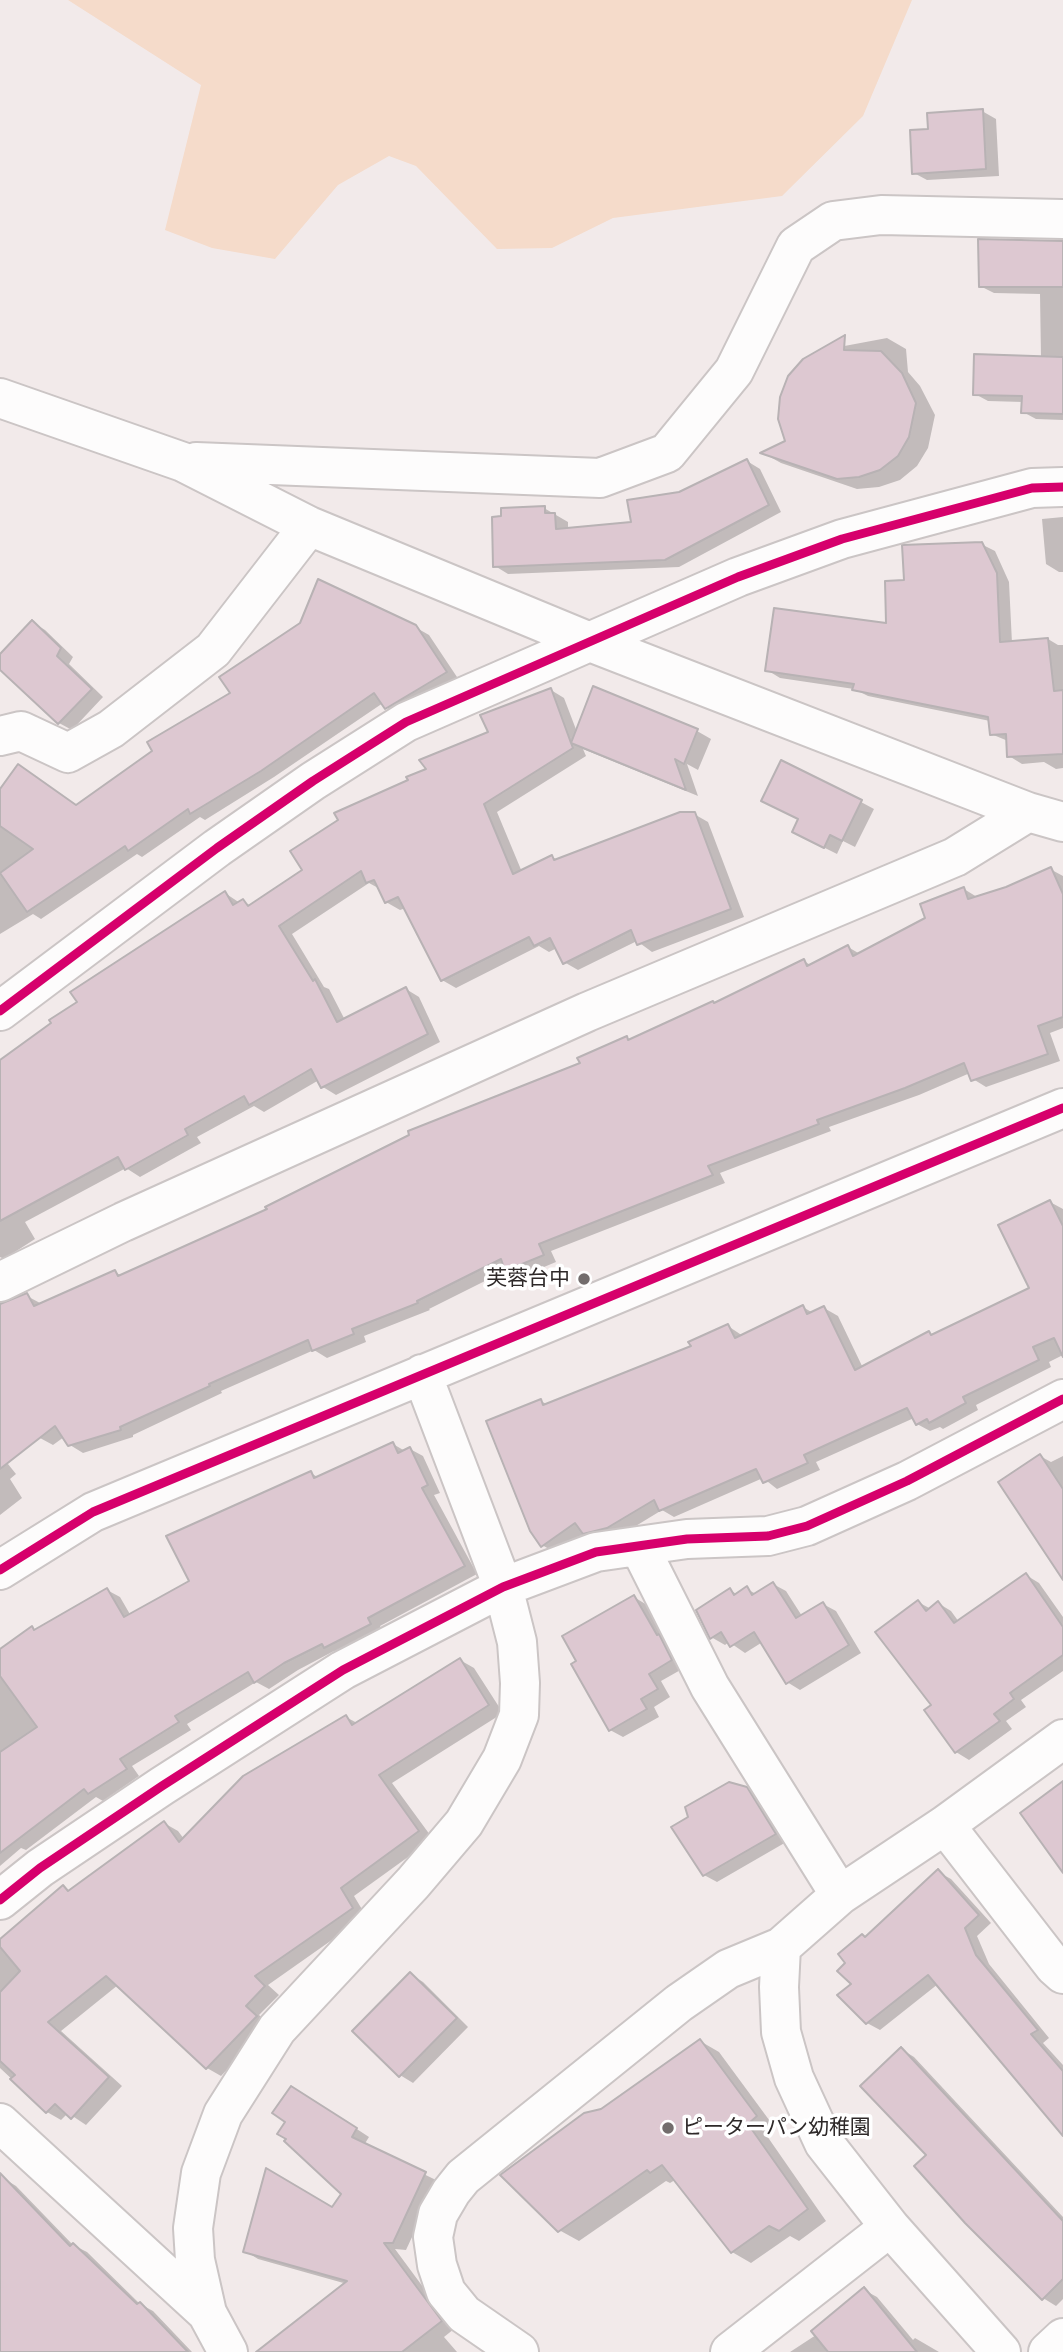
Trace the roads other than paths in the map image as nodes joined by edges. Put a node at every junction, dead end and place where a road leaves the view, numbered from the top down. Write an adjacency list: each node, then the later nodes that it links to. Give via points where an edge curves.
1 (1063, 219): 3 (street, via 881,215 833,221 796,246 734,371 667,453 600,478)
2 (0, 398): 3 (street)
3 (183, 462): 5 (street)
4 (1063, 487): 6 (street, via 1032,488 842,539)
5 (310, 526): 6 (street); 7 (street, via 213,650 111,729 68,753 21,731)
6 (590, 642): 8 (street); 9 (street, via 406,722 217,848)
7 (0, 736)
8 (1046, 817): 11 (street, via 587,1012)
9 (0, 1011)
10 (1063, 1108): 12 (street)
11 (0, 1282)
12 (422, 1374): 15 (street, via 93,1512); 16 (street)
13 (1063, 1399): 14 (street, via 807,1526 768,1536)
14 (639, 1546): 16 (street, via 596,1552); 19 (street, via 710,1687)
15 (0, 1570)
16 (503, 1587): 20 (street, via 343,1670 84,1838); 25 (street, via 517,1643 520,1683 519,1714 502,1759 464,1823 277,2029 223,2114 201,2173 193,2228)
17 (1063, 1738): 18 (street)
18 (945, 1825): 19 (street); 22 (street)
19 (840, 1895): 21 (street)
20 (0, 1900)
21 (781, 1947): 24 (street, via 781,2032 794,2078 824,2143); 28 (street, via 728,1969 679,2003 451,2192 438,2214 433,2237 446,2292 464,2314)
22 (1063, 1974)
23 (0, 2123): 25 (street)
24 (890, 2227): 29 (street); 30 (street)
25 (207, 2313): 27 (street)
26 (1063, 2338): 31 (street)
27 (228, 2352)
28 (519, 2352)
29 (730, 2352)
30 (1001, 2352)
31 (1048, 2352)

